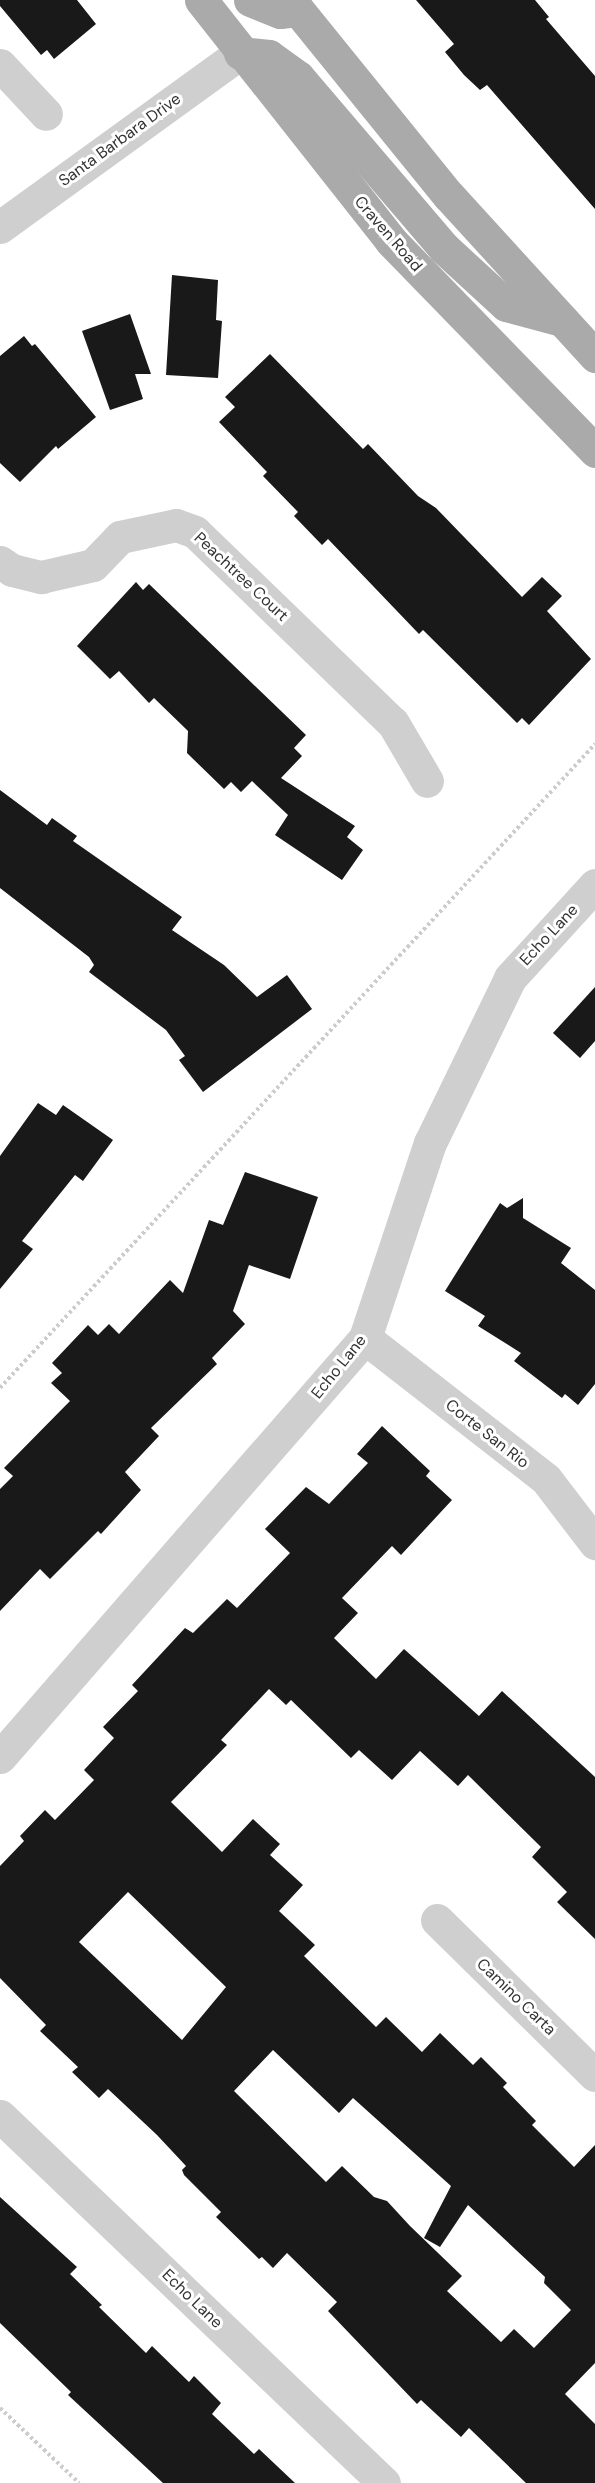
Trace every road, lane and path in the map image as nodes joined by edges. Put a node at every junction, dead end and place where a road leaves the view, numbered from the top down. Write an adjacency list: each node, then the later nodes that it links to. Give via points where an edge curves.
1 (201, 0): 4 (main road, Craven Road)
2 (250, 0): 3 (main road, via 280,12)
3 (300, 4): 8 (main road, via 449,196)
4 (240, 53): 7 (street, Santa Barbara Drive); 8 (main road, via 269,56 298,77 444,248 506,305); 10 (main road, Craven Road, via 391,241)
5 (0, 65): 6 (street)
6 (46, 114)
7 (0, 227)
8 (562, 320): 9 (main road)
9 (595, 356)
10 (595, 451)
11 (0, 562): 13 (street, Peachtree Court, via 12,570 40,577 93,565 120,537 176,525 195,532 393,723)
12 (595, 744): 16 (path)
13 (427, 781)
14 (595, 885): 15 (street, Echo Lane, via 510,978 430,1143)
15 (365, 1338): 17 (street, Corte San Rio, via 546,1479); 18 (street, Echo Lane)
16 (0, 1388)
17 (595, 1543)
18 (0, 1757)
19 (437, 1920): 20 (street, Camino Carta)
20 (595, 2075)
21 (0, 2116): 24 (street, Echo Lane)
22 (0, 2408): 23 (path)
23 (79, 2483)
24 (384, 2483)

